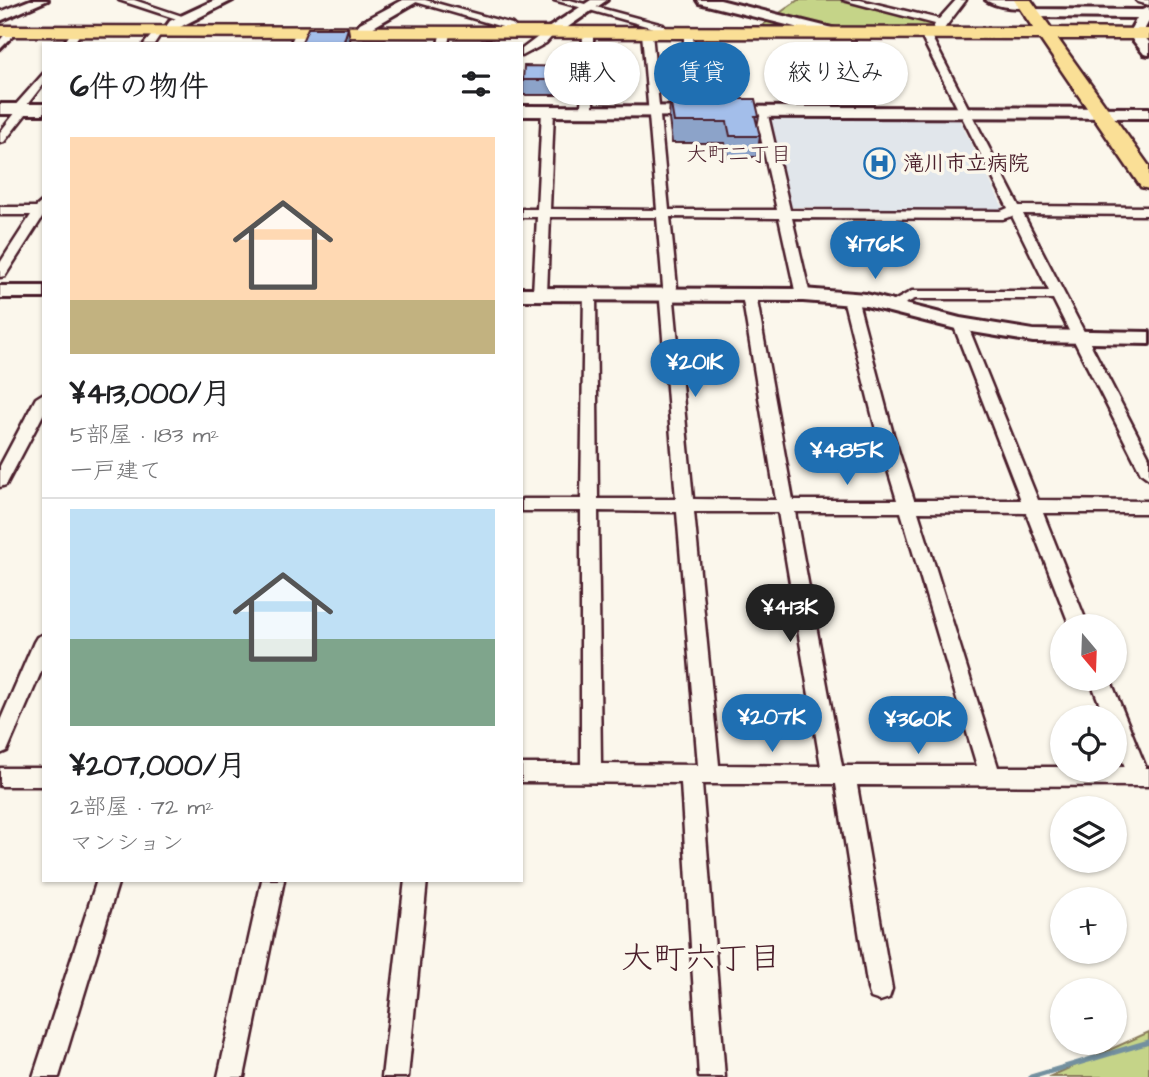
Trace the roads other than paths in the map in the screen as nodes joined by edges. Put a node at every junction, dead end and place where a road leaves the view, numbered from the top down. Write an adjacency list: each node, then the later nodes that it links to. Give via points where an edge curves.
1 (41, 0): 15 (street)
2 (124, 0): 16 (street)
3 (226, 0): 16 (street)
4 (413, 0): 19 (street, via 509,26); 30 (street, via 365,26)
5 (559, 0): 11 (street)
6 (704, 0): 14 (street)
7 (848, 0): 17 (street)
8 (961, 0): 17 (street)
9 (993, 0): 12 (street)
10 (1141, 0): 13 (street)
11 (594, 4): 20 (street); 23 (street, via 660,26)
12 (1026, 6): 13 (street); 27 (highway)
13 (1148, 9): 28 (street)
14 (771, 11): 25 (street); 26 (street)
15 (0, 17)
16 (186, 19): 29 (street)
17 (934, 30): 26 (highway); 27 (highway); 47 (street)
18 (6, 31): 31 (highway); 34 (street)
19 (517, 33): 20 (highway); 33 (highway)
20 (550, 33): 21 (highway); 36 (street)
21 (588, 33): 22 (highway); 43 (street)
22 (647, 33): 23 (highway); 44 (street)
23 (665, 33): 24 (highway)
24 (688, 33): 25 (highway); 45 (street, via 690,54 706,64)
25 (744, 33): 26 (highway)
26 (839, 34)
27 (1046, 34): 28 (highway); 48 (highway)
28 (1142, 34): 35 (street)
29 (158, 36): 31 (highway); 32 (highway)
30 (367, 36): 32 (highway); 33 (highway)
31 (73, 38)
32 (298, 38)
33 (444, 38)
34 (0, 46)
35 (1149, 51)
36 (523, 52)
37 (42, 79): 39 (street)
38 (0, 109): 39 (street)
39 (21, 109): 40 (street); 50 (street)
40 (42, 109)
41 (523, 111): 42 (street)
42 (548, 111): 43 (street); 58 (street)
43 (587, 111): 44 (street)
44 (654, 111): 45 (street); 56 (street)
45 (714, 111): 46 (street)
46 (761, 111): 47 (street); 59 (street)
47 (965, 112): 48 (street); 53 (street)
48 (1101, 113): 49 (street); 51 (highway)
49 (1149, 113)
50 (0, 140)
51 (1149, 182)
52 (42, 209): 54 (street); 60 (street)
53 (1015, 210): 55 (street); 59 (street, via 1003,215); 68 (street)
54 (0, 211)
55 (1149, 211)
56 (663, 212): 58 (street); 59 (street); 65 (street)
57 (523, 213): 58 (street)
58 (544, 213): 63 (street)
59 (785, 214): 67 (street)
60 (0, 273)
61 (0, 292): 62 (street)
62 (42, 292)
63 (531, 294): 64 (street)
64 (589, 294): 65 (street); 78 (street)
65 (667, 294): 66 (street); 79 (street)
66 (749, 295): 67 (street); 80 (street)
67 (803, 295): 69 (street)
68 (1057, 295): 70 (street, via 912,295); 72 (street)
69 (850, 298): 70 (street); 81 (street)
70 (894, 305): 71 (street)
71 (960, 324): 72 (street, via 1033,337); 82 (street)
72 (1080, 337): 73 (street); 75 (street)
73 (1149, 338)
74 (42, 402): 76 (street)
75 (1149, 473)
76 (0, 481)
77 (523, 505): 78 (street)
78 (591, 505): 79 (street); 89 (street)
79 (686, 505): 80 (street); 90 (street)
80 (786, 505): 81 (street); 91 (street)
81 (908, 507): 82 (street); 95 (street)
82 (1031, 507): 83 (street); 84 (street)
83 (1149, 507)
84 (1074, 614)
85 (42, 647): 87 (street)
86 (1105, 691): 94 (street)
87 (0, 745)
88 (523, 774): 89 (street)
89 (592, 774): 90 (street)
90 (700, 774): 91 (street); 103 (street)
91 (839, 776): 95 (street); 99 (street)
92 (0, 777): 93 (street)
93 (42, 777)
94 (1144, 777): 95 (street)
95 (991, 778)
96 (107, 882): 100 (street)
97 (273, 882): 101 (street)
98 (416, 882): 102 (street)
99 (880, 989)
100 (46, 1077)
101 (231, 1077)
102 (395, 1077)
103 (712, 1077)

